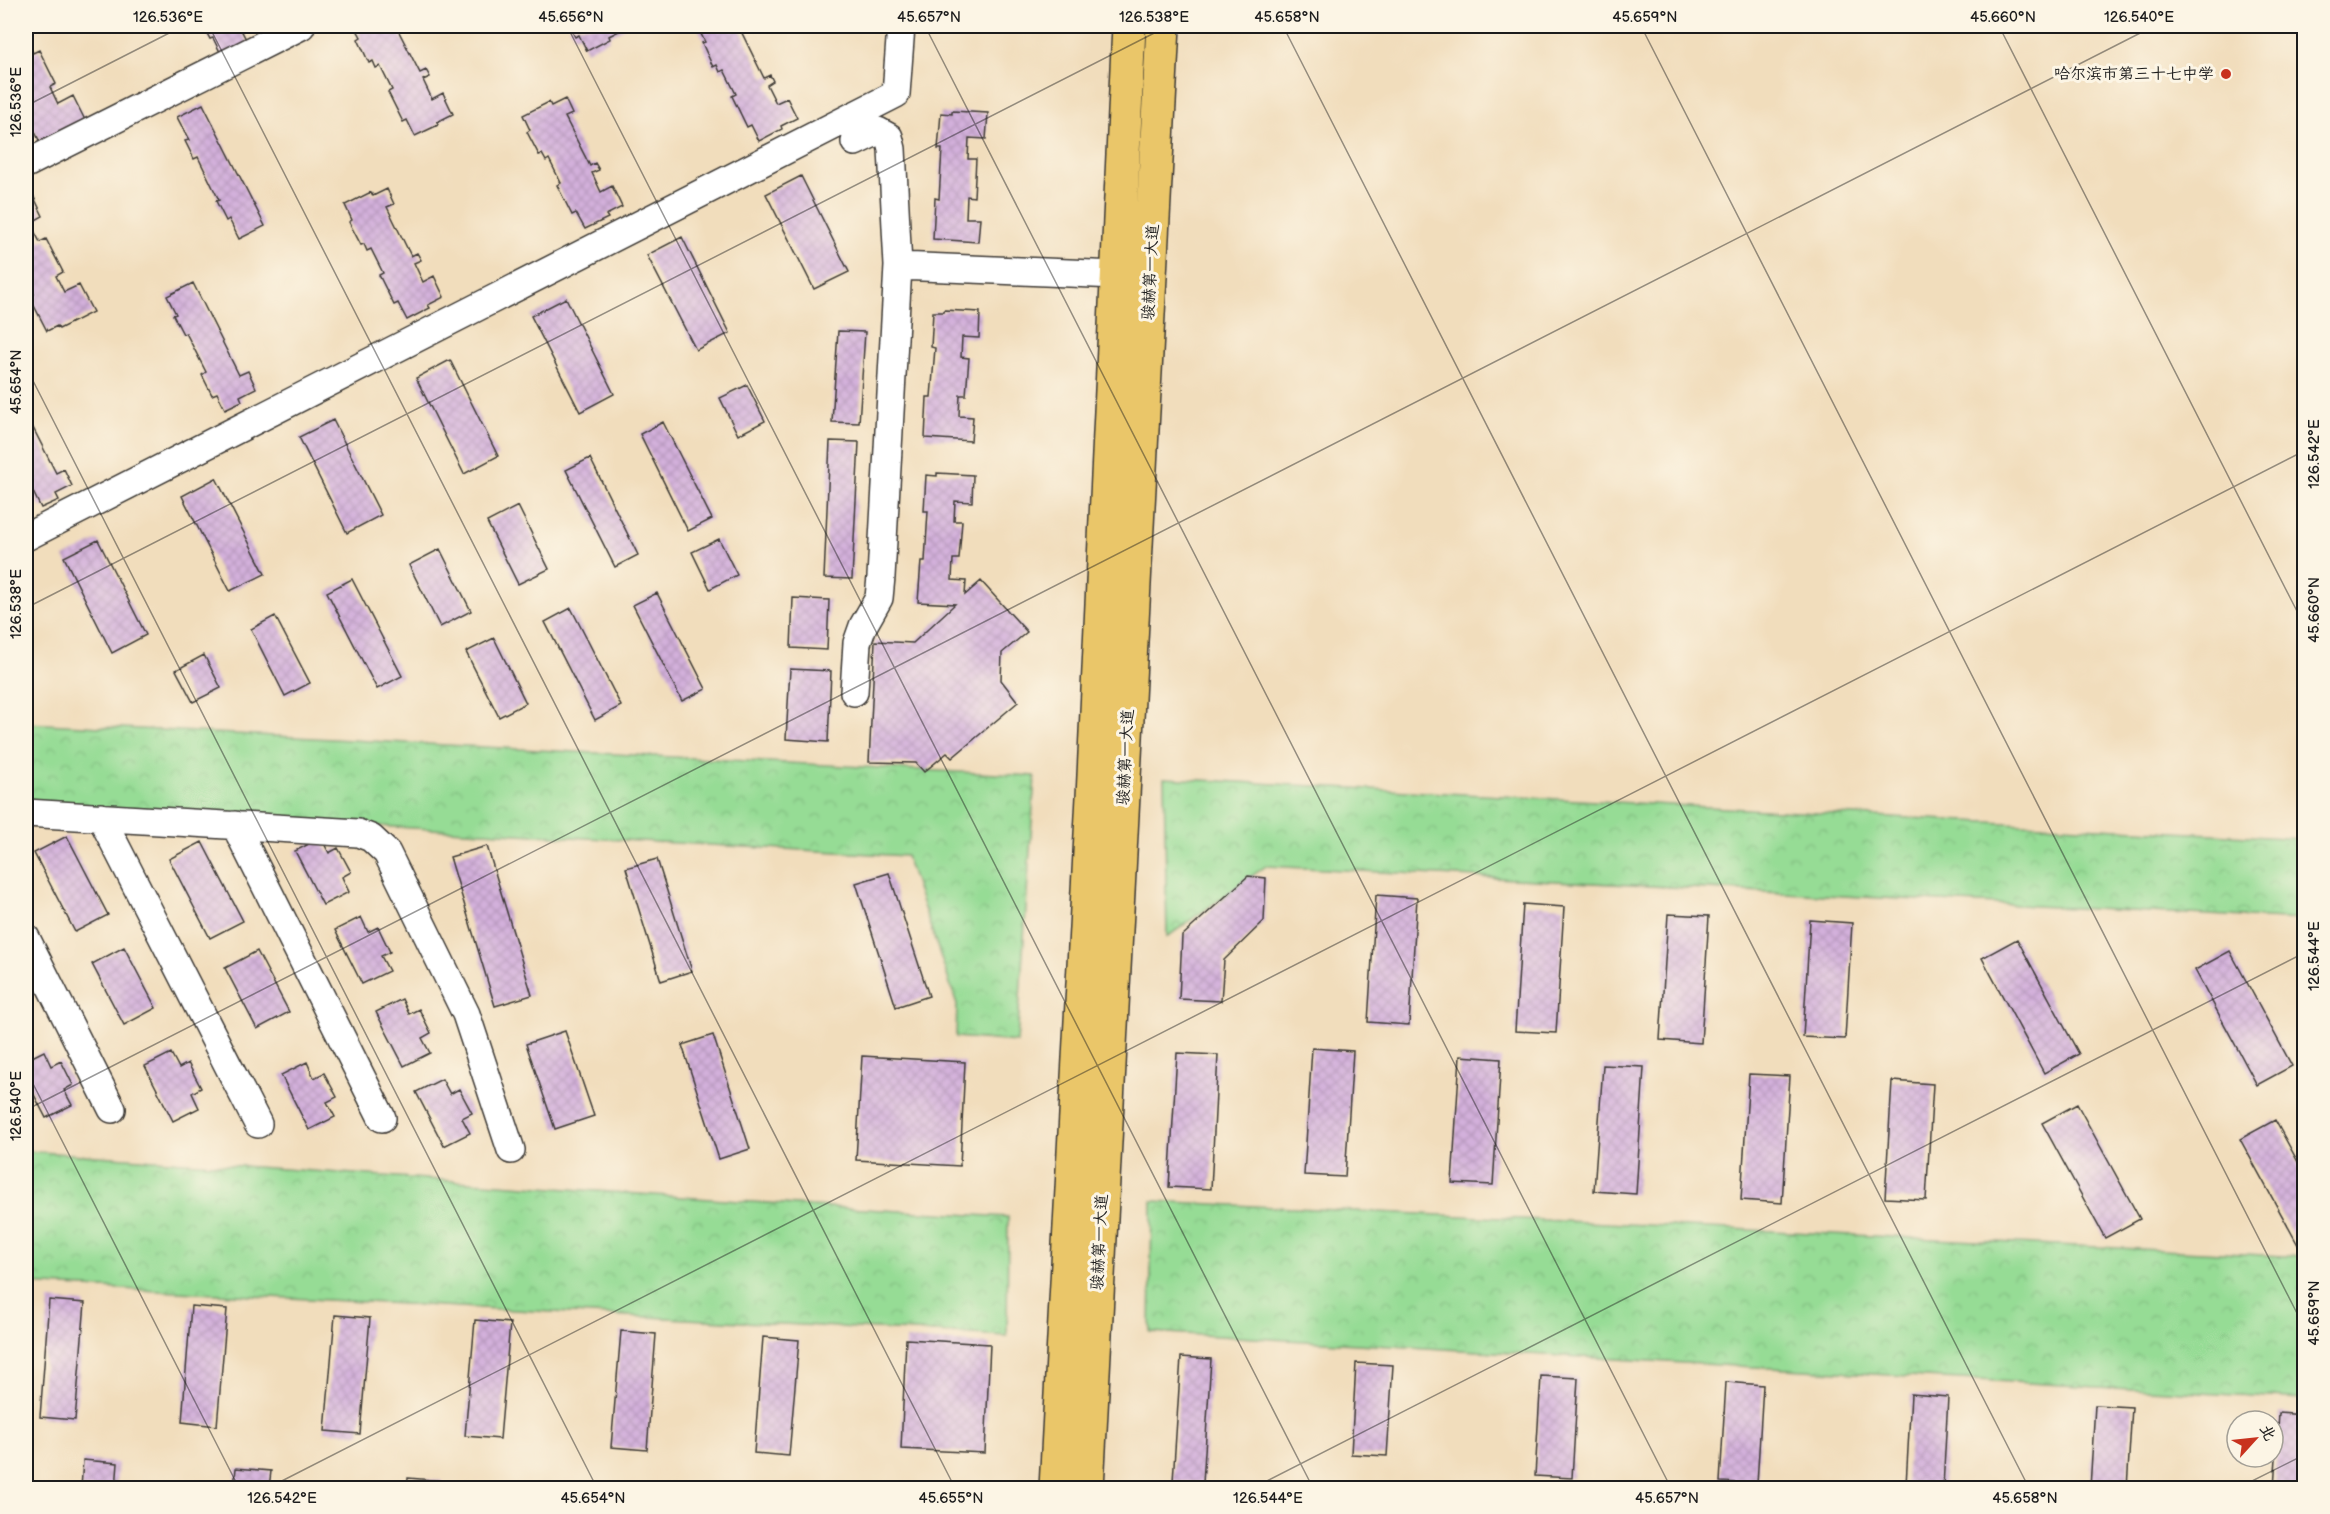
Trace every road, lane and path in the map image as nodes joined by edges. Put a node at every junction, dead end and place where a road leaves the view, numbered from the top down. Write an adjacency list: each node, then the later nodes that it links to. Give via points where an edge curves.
1 (901, 26): 9 (lane, via 896,93)
2 (1128, 26): 8 (main road, 骏赫第一大道)
3 (1163, 26): 20 (main road, 骏赫第一大道)
4 (289, 28): 6 (lane)
5 (855, 142): 7 (lane, via 878,131 889,137)
6 (26, 164)
7 (898, 266): 8 (lane); 10 (lane, via 879,598 857,642)
8 (1117, 275): 19 (main road, 骏赫第一大道)
9 (26, 537)
10 (855, 692)
11 (26, 813): 12 (lane)
12 (101, 817): 13 (lane); 17 (lane)
13 (235, 825): 16 (lane); 18 (lane, via 358,833 382,846 466,1014)
14 (26, 938): 15 (lane)
15 (112, 1109)
16 (382, 1118)
17 (258, 1124)
18 (511, 1150)
19 (1056, 1488)
20 (1087, 1488)

